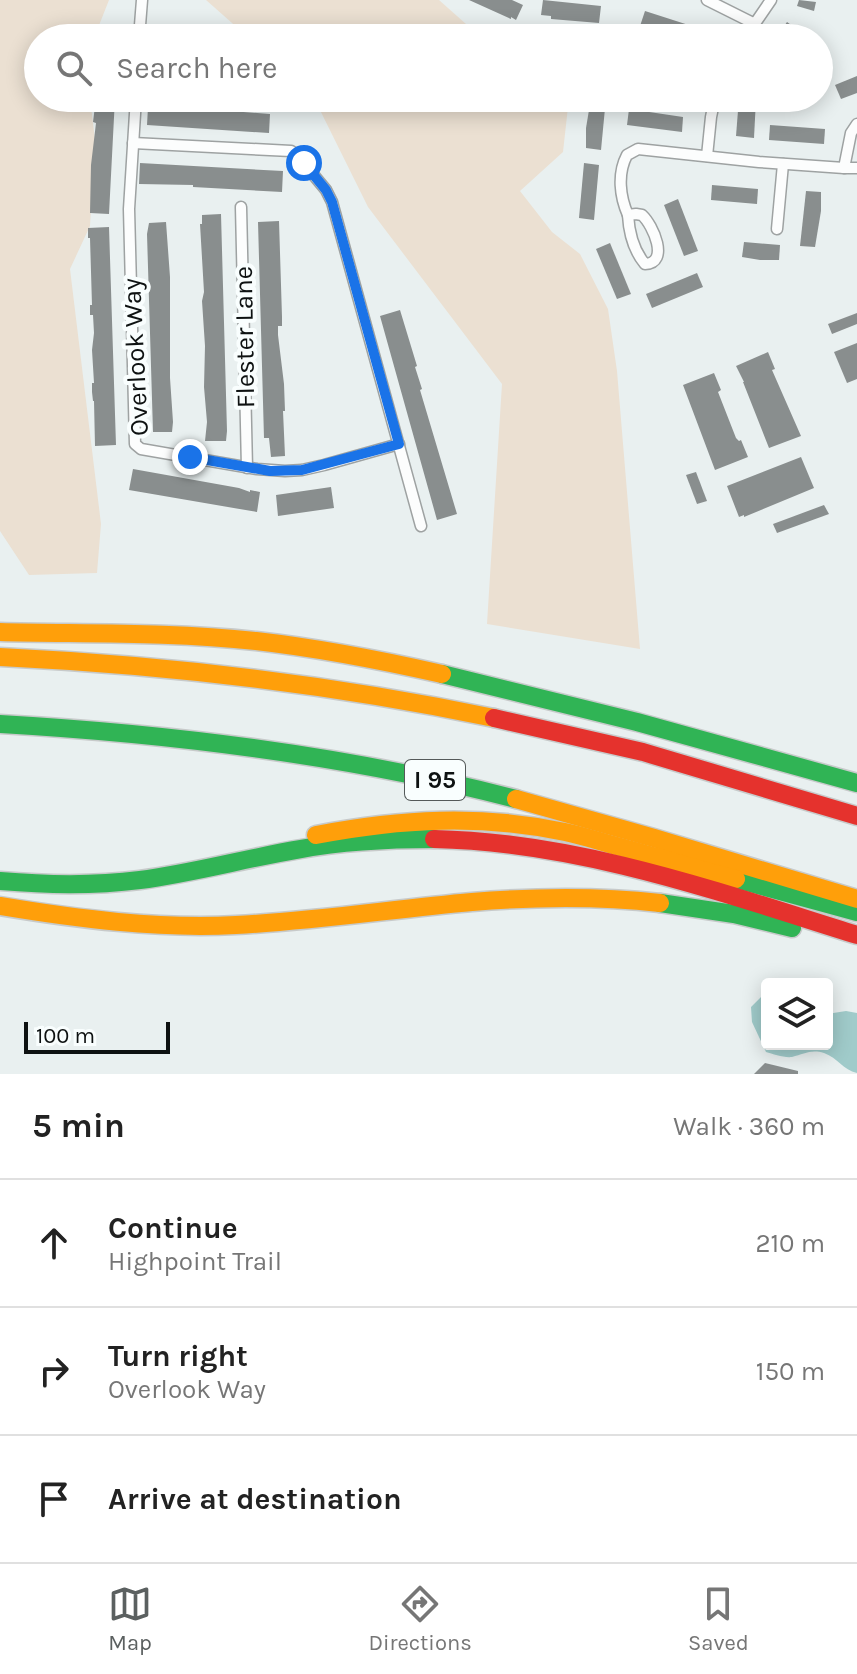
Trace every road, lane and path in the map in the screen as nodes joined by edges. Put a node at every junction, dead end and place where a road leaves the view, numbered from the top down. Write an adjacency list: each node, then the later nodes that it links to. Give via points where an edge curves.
1 (142, 0): 4 (street)
2 (707, 0): 5 (street)
3 (771, 0): 5 (street)
4 (140, 24)
5 (755, 24)
6 (135, 112): 9 (street, Overlook Way)
7 (712, 112): 10 (street)
8 (857, 124): 12 (street)
9 (133, 143): 17 (street, via 291,151 304,163 332,202); 18 (street, Overlook Way, via 129,209 135,444)
10 (707, 156): 11 (street); 15 (street, via 638,149 627,155 621,191)
11 (783, 164): 12 (street); 16 (street)
12 (844, 168): 13 (street)
13 (857, 168)
14 (241, 207): 18 (street, Flester Lane)
15 (628, 215): 15 (street, via 642,215 650,226 659,254 651,265 639,257)
16 (777, 229)
17 (399, 444): 18 (street, Overlook Way, via 302,470); 19 (street)
18 (247, 468)
19 (421, 526)
20 (0, 630): 23 (highway, via 197,636 342,654 539,696)
21 (0, 657): 24 (highway, via 228,673 401,700 614,745)
22 (0, 724): 27 (highway, I 95, via 220,742 447,782 595,820)
23 (857, 783)
24 (857, 816)
25 (0, 881): 26 (highway)
26 (30, 883): 29 (highway, via 147,871 390,822 467,821 565,832); 30 (highway, via 150,879 337,844 467,841 529,847 633,869)
27 (857, 899)
28 (0, 906): 31 (highway, via 125,922 232,925 487,901 628,900 774,923)
29 (857, 912)
30 (857, 935)
31 (857, 946)

